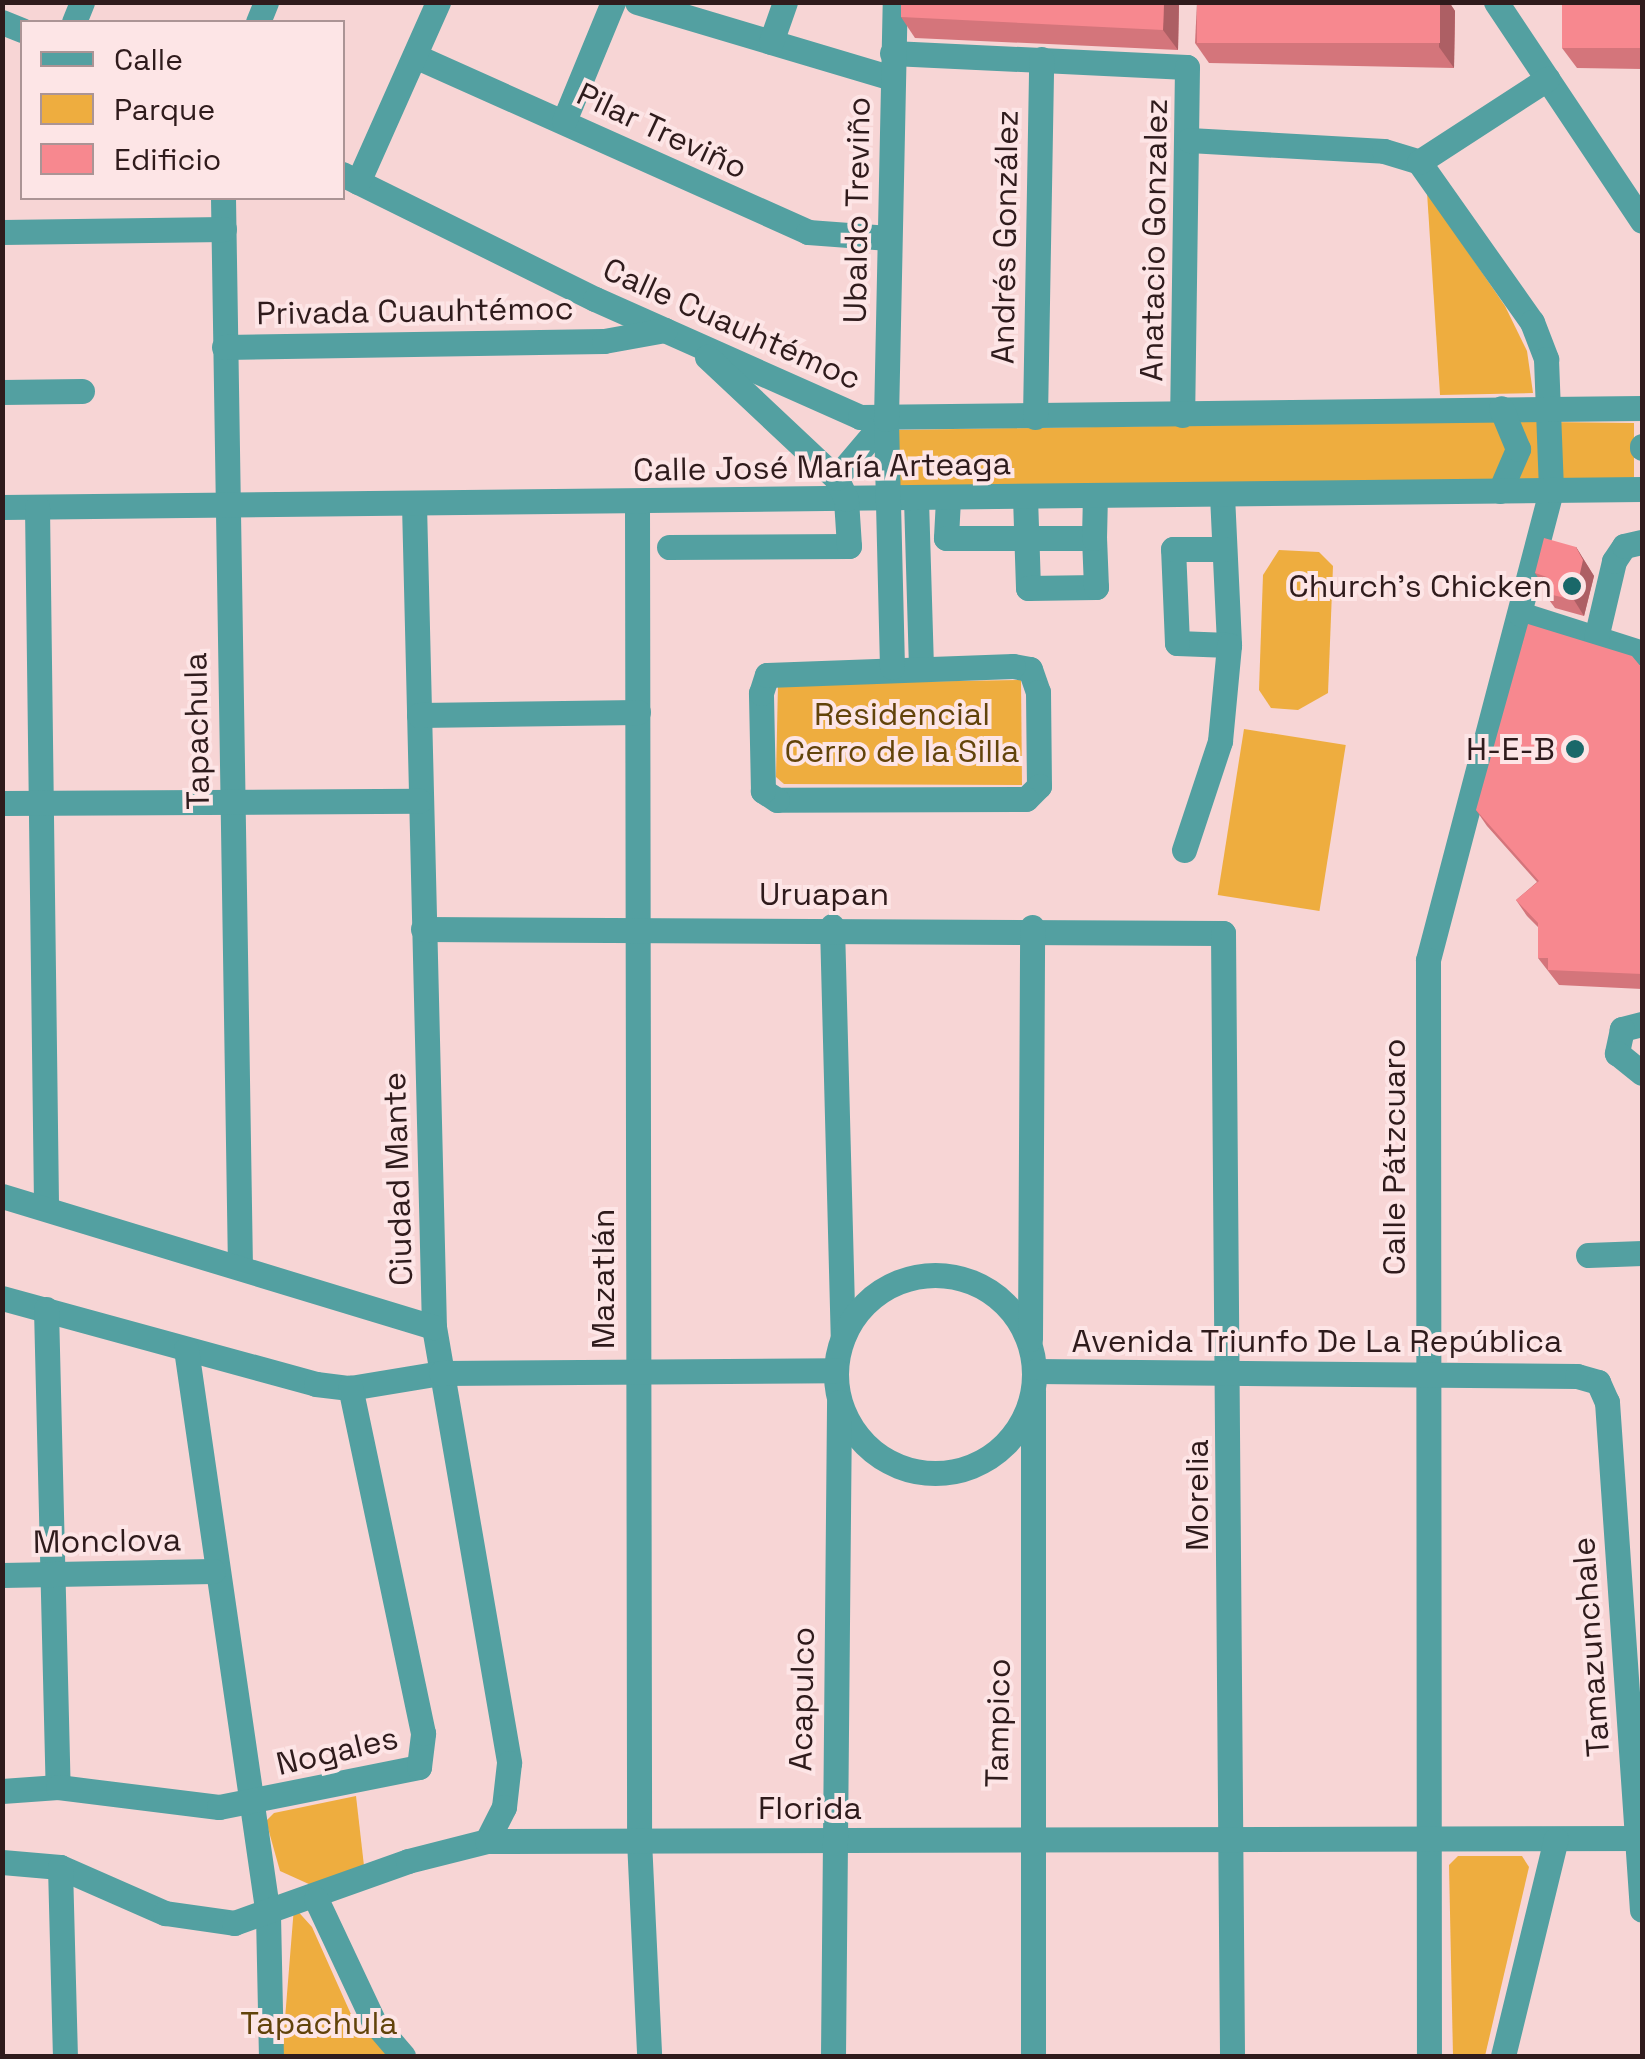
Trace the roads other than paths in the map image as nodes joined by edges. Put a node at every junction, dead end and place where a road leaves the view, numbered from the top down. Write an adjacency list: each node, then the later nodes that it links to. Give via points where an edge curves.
1 (438, 2): 8 (street)
2 (613, 2): 12 (street)
3 (638, 2): 7 (street)
4 (785, 2): 7 (street)
5 (895, 2): 10 (street, Ubaldo Treviño)
6 (1496, 2): 11 (street)
7 (771, 42): 10 (street)
8 (415, 56): 12 (street, Pilar Treviño); 15 (street)
9 (1041, 59): 10 (street); 13 (street, Anatacio Gonzalez, via 1187,67); 29 (street, Andrés González)
10 (892, 66): 20 (street, Ubaldo Treviño)
11 (1547, 79): 14 (street); 17 (street)
12 (564, 121): 20 (street, Pilar Treviño, via 808,232)
13 (1189, 140): 14 (street, via 1384,152); 28 (street, Anatacio Gonzalez)
14 (1419, 162): 25 (street, Calle Pátzcuaro, via 1532,322)
15 (350, 178): 21 (street, Calle Cuauhtémoc)
16 (224, 200): 18 (street, Tapachula)
17 (1642, 221)
18 (224, 229): 19 (street); 22 (street, Tapachula)
19 (2, 232)
20 (889, 238): 30 (street, Ubaldo Treviño)
21 (677, 335): 22 (street, Privada Cuauhtémoc); 30 (street, Calle Cuauhtémoc, via 849,414); 31 (street)
22 (224, 347): 44 (street, Tapachula)
23 (82, 390): 24 (street)
24 (2, 392)
25 (1552, 406): 26 (street); 27 (street); 34 (street, Calle Pátzcuaro)
26 (1501, 408): 28 (street); 33 (street, via 1518,449)
27 (1642, 408)
28 (1182, 415): 29 (street, Calle Cuauhtémoc)
29 (1035, 417): 30 (street, Calle Cuauhtémoc)
30 (886, 419): 31 (street); 38 (street, Ubaldo Treviño)
31 (841, 488): 38 (street, Calle José María Arteaga); 41 (street, Calle José María Arteaga); 50 (street, via 850,546)
32 (1642, 488): 34 (street, Calle José María Arteaga)
33 (1500, 491): 34 (street, Calle José María Arteaga); 36 (street, Calle José María Arteaga)
34 (1552, 491): 53 (street, Calle Pátzcuaro)
35 (1095, 495): 36 (street, Calle José María Arteaga); 37 (street, Calle José María Arteaga); 48 (street)
36 (1222, 495): 52 (street)
37 (1024, 497): 40 (street, Calle José María Arteaga); 47 (street)
38 (886, 498): 39 (street, Calle José María Arteaga); 58 (street, Ubaldo Treviño)
39 (916, 499): 40 (street, Calle José María Arteaga); 57 (street)
40 (948, 499): 47 (street, via 946,538)
41 (752, 501): 42 (street, Calle José María Arteaga); 50 (street)
42 (636, 502): 43 (street, Calle José María Arteaga); 59 (street, Mazatlán)
43 (414, 504): 44 (street, Calle José María Arteaga); 60 (street, Ciudad Mante)
44 (226, 505): 46 (street, Calle José María Arteaga); 62 (street, Tapachula)
45 (2, 507): 46 (street, Calle José María Arteaga)
46 (37, 507): 64 (street)
47 (1026, 538): 48 (street); 48 (street, via 1028,588 1096,587)
48 (1094, 538)
49 (1642, 542): 54 (street, via 1619,551)
50 (754, 546): 51 (street)
51 (669, 547)
52 (1224, 549): 55 (street); 55 (street, via 1173,549 1174,587 1177,644)
53 (1520, 614): 54 (street); 88 (street, Calle Pátzcuaro, via 1428,960)
54 (1596, 638): 56 (street)
55 (1228, 645): 65 (street, via 1220,741)
56 (1642, 653)
57 (921, 667): 58 (street); 58 (street, via 1030,669 1038,692 1036,794 768,797 761,783 767,675)
58 (892, 668)
59 (638, 712): 60 (street); 66 (street, Mazatlán)
60 (419, 714): 61 (street, Ciudad Mante)
61 (419, 801): 62 (street); 69 (street, Ciudad Mante)
62 (231, 802): 64 (street); 77 (street, Tapachula)
63 (2, 803): 64 (street)
64 (40, 803): 74 (street)
65 (1184, 850)
66 (636, 926): 67 (street, Uruapan); 69 (street, Uruapan); 84 (street, Mazatlán)
67 (832, 926): 68 (street, Uruapan); 81 (street)
68 (1032, 928): 70 (street, Uruapan); 82 (street)
69 (423, 929): 80 (street, Ciudad Mante)
70 (1224, 933): 87 (street, Morelia)
71 (1642, 1024): 72 (street, via 1622,1029 1616,1053)
72 (1642, 1072)
73 (2, 1196): 74 (street)
74 (46, 1208): 77 (street)
75 (1588, 1254): 76 (street)
76 (1642, 1254)
77 (240, 1264): 80 (street)
78 (2, 1298): 79 (street)
79 (46, 1309): 83 (street); 94 (street)
80 (434, 1326): 86 (street, Ciudad Mante)
81 (843, 1337): 82 (street, via 881,1290 939,1274 996,1294); 85 (street)
82 (1030, 1344): 89 (street)
83 (186, 1349): 91 (street); 93 (street)
84 (636, 1370): 85 (street); 86 (street); 103 (street, Mazatlán)
85 (836, 1370): 92 (street)
86 (442, 1372): 91 (street); 105 (street, Ciudad Mante, via 509,1763 504,1806)
87 (1228, 1373): 88 (street, Avenida Triunfo De La República); 89 (street, Avenida Triunfo De La República); 99 (street, Morelia)
88 (1425, 1374): 90 (street, Avenida Triunfo De La República, via 1577,1376); 102 (street, Calle Pátzcuaro)
89 (1034, 1381): 92 (street, via 1026,1417 1001,1448 967,1469 941,1474 889,1463 850,1426); 104 (street, Tampico)
90 (1598, 1382): 101 (street, Tamazunchale, via 1607,1402)
91 (350, 1388): 98 (street, Nogales, via 424,1761 370,1782)
92 (840, 1402): 106 (street, Acapulco)
93 (213, 1571): 94 (street, Monclova); 98 (street)
94 (52, 1574): 95 (street, Monclova); 96 (street)
95 (2, 1576)
96 (58, 1787): 97 (street, Nogales); 98 (street, Nogales, via 187,1806)
97 (2, 1790)
98 (248, 1804): 111 (street)
99 (1231, 1837): 102 (street, Florida); 104 (street, Florida); 118 (street, Morelia)
100 (1556, 1838): 101 (street, Florida); 102 (street, Florida); 120 (street)
101 (1640, 1838): 110 (street, Tamazunchale)
102 (1431, 1839): 119 (street, Calle Pátzcuaro)
103 (638, 1840): 105 (street, Florida); 106 (street, Florida); 115 (street, Mazatlán)
104 (1030, 1840): 106 (street, Florida); 117 (street, Tampico)
105 (487, 1841): 109 (street, Florida, via 408,1861)
106 (832, 1841): 116 (street, Acapulco)
107 (2, 1862): 108 (street, Florida)
108 (60, 1867): 111 (street, Florida, via 196,1923); 112 (street)
109 (316, 1899): 111 (street, Florida); 114 (street, via 374,2022)
110 (1642, 1910)
111 (268, 1915): 113 (street)
112 (65, 2056)
113 (272, 2056)
114 (403, 2056)
115 (648, 2056)
116 (833, 2056)
117 (1033, 2056)
118 (1232, 2056)
119 (1427, 2056)
120 (1503, 2056)

